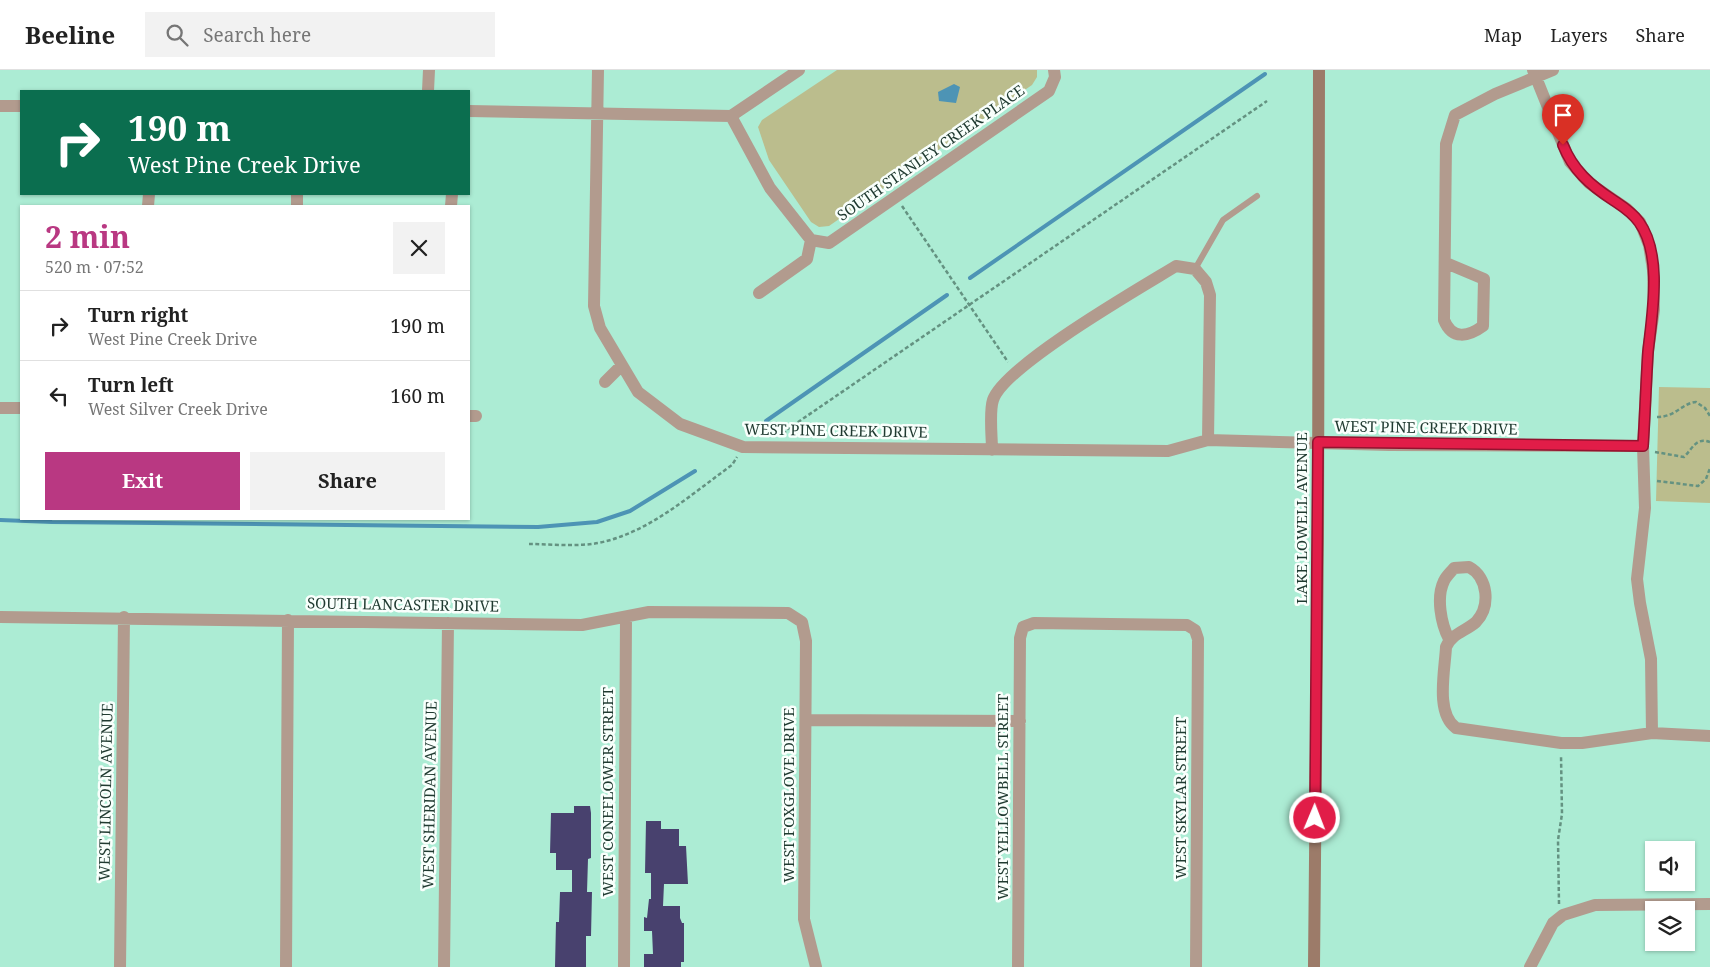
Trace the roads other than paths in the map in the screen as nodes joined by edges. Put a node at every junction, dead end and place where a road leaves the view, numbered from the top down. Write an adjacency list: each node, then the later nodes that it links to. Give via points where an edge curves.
1 (429, 70): 8 (street)
2 (598, 70): 12 (street, WEST PINE CREEK DRIVE)
3 (799, 70): 13 (street)
4 (1054, 70): 15 (street, SOUTH STANLEY CREEK PLACE, via 1055,77 1049,91 829,243)
5 (1318, 70): 24 (main road, LAKE LOWELL AVENUE)
6 (1553, 70): 7 (street)
7 (1534, 73): 16 (street, via 1455,115 1446,144); 25 (street, via 1570,162 1589,183 1640,222 1649,245 1654,310 1648,351)
8 (428, 90)
9 (0, 106): 10 (street)
10 (20, 106)
11 (470, 111): 12 (street)
12 (598, 113): 13 (street); 19 (street, WEST PINE CREEK DRIVE, via 594,306 600,328)
13 (731, 116): 15 (street, via 770,188)
14 (1258, 196): 17 (lane, via 1223,220)
15 (811, 240): 18 (street, via 807,259)
16 (1446, 263): 16 (street, via 1444,320 1448,329 1457,336 1471,334 1483,326 1484,279)
17 (1195, 269): 23 (street, via 1206,282 1210,295); 26 (street, via 1176,266 1015,372 1001,385 992,401)
18 (759, 293)
19 (622, 366): 20 (street); 26 (street, WEST PINE CREEK DRIVE, via 638,392 680,424 743,447)
20 (605, 382)
21 (0, 408): 22 (street)
22 (20, 408)
23 (1208, 440): 24 (street, WEST PINE CREEK DRIVE); 26 (street, WEST PINE CREEK DRIVE, via 1168,451)
24 (1318, 442): 25 (street, WEST PINE CREEK DRIVE); 47 (main road, LAKE LOWELL AVENUE)
25 (1644, 449): 37 (street, via 1646,481 1637,579 1651,659)
26 (992, 450)
27 (0, 617): 28 (street, SOUTH LANCASTER DRIVE)
28 (124, 617): 30 (street, SOUTH LANCASTER DRIVE); 40 (street, WEST LINCOLN AVENUE)
29 (626, 617): 31 (street, SOUTH LANCASTER DRIVE, via 649,612 788,613); 32 (street, SOUTH LANCASTER DRIVE, via 582,625); 43 (street, WEST CONEFLOWER STREET)
30 (288, 620): 32 (street, SOUTH LANCASTER DRIVE); 41 (street)
31 (802, 622): 35 (street, WEST FOXGLOVE DRIVE, via 806,641)
32 (448, 623): 42 (street, WEST SHERIDAN AVENUE)
33 (1195, 630): 36 (street, WEST YELLOWBELL STREET, via 1187,625 1034,623 1023,627 1020,638); 46 (street, WEST SKYLAR STREET, via 1198,639)
34 (1449, 639): 34 (street, via 1443,628 1440,594 1444,581 1454,568 1469,567 1482,578 1486,592 1482,612 1476,621); 37 (street, via 1444,705 1450,724 1456,728 1561,743)
35 (806, 720): 36 (street); 44 (street, WEST FOXGLOVE DRIVE, via 804,919)
36 (1020, 722): 45 (street, WEST YELLOWBELL STREET)
37 (1652, 734): 38 (street)
38 (1710, 736)
39 (1710, 904): 48 (street, via 1595,905 1563,915 1553,923)
40 (120, 967)
41 (286, 967)
42 (444, 967)
43 (624, 967)
44 (816, 967)
45 (1018, 967)
46 (1196, 967)
47 (1314, 967)
48 (1530, 967)

